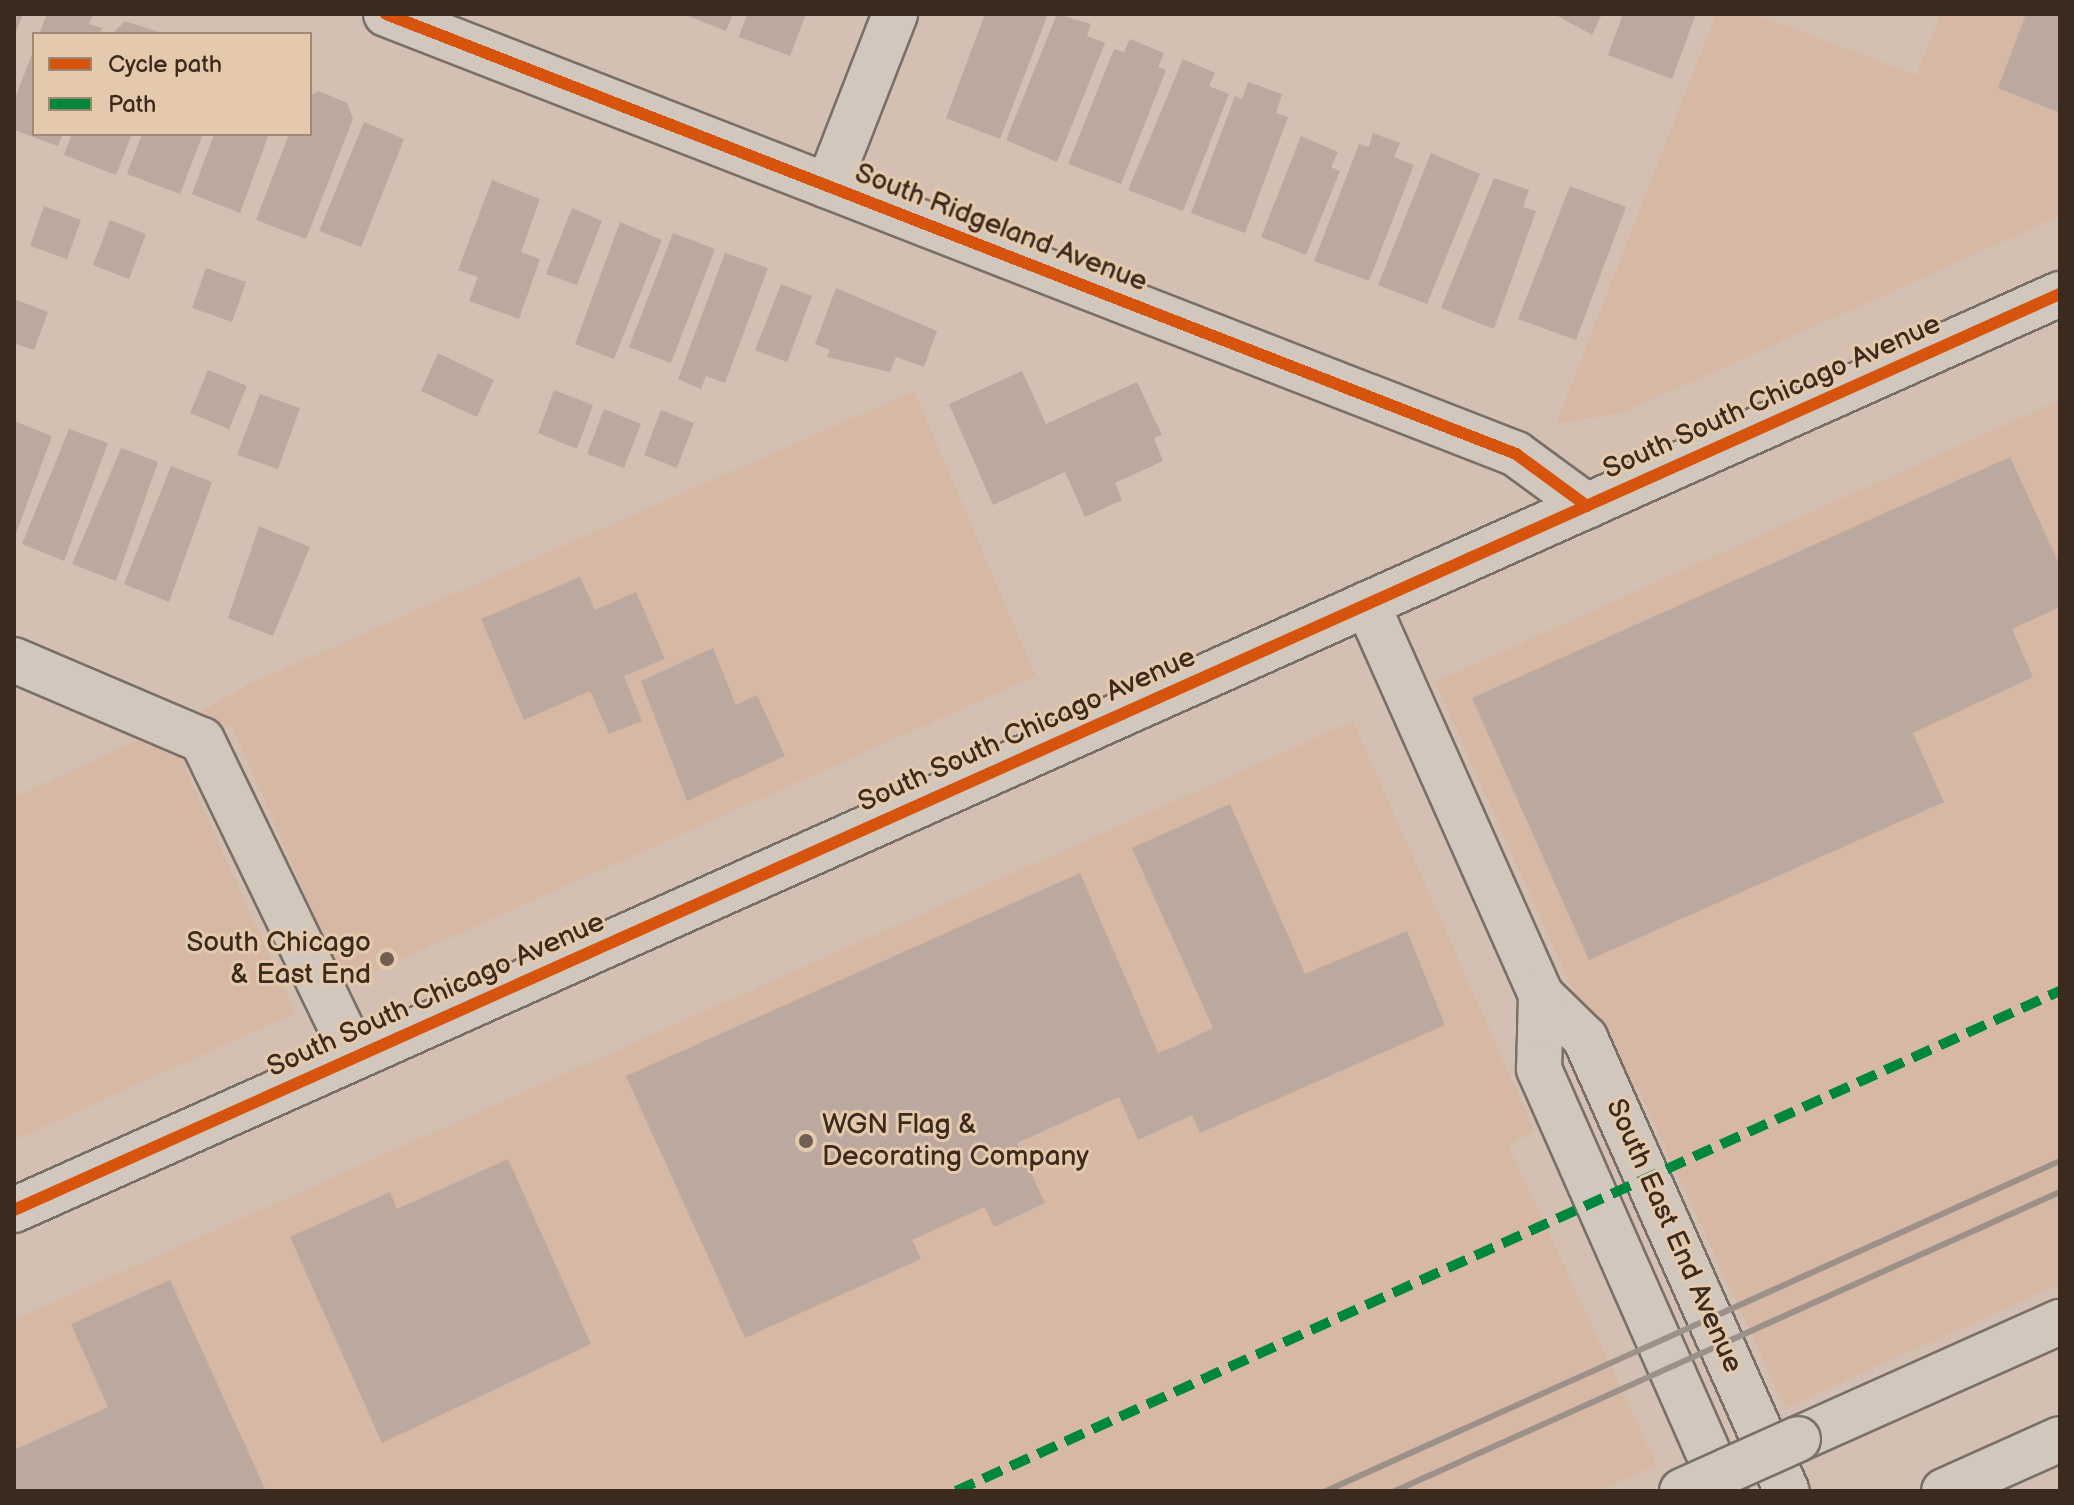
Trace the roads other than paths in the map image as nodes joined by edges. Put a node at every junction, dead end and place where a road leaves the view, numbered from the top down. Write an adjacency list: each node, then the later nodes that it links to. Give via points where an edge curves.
1 (386, 14): 3 (main road, South Ridgeland Avenue)
2 (895, 14): 3 (main road)
3 (828, 186): 5 (main road, South Ridgeland Avenue, via 1516,454)
4 (2060, 294): 5 (main road, South South Chicago Avenue)
5 (1587, 506): 6 (main road, South South Chicago Avenue)
6 (1367, 604): 8 (main road, South East End Avenue); 9 (main road, South South Chicago Avenue)
7 (14, 660): 9 (main road, via 202,740)
8 (1541, 995): 14 (main road, South East End Avenue, via 1539,1069); 15 (main road, South East End Avenue, via 1585,1038)
9 (355, 1057): 10 (main road, South South Chicago Avenue)
10 (14, 1210)
11 (2060, 1322): 13 (main road, bridge)
12 (2060, 1439): 16 (main road)
13 (1682, 1491)
14 (1725, 1491)
15 (1787, 1491)
16 (1944, 1491)

